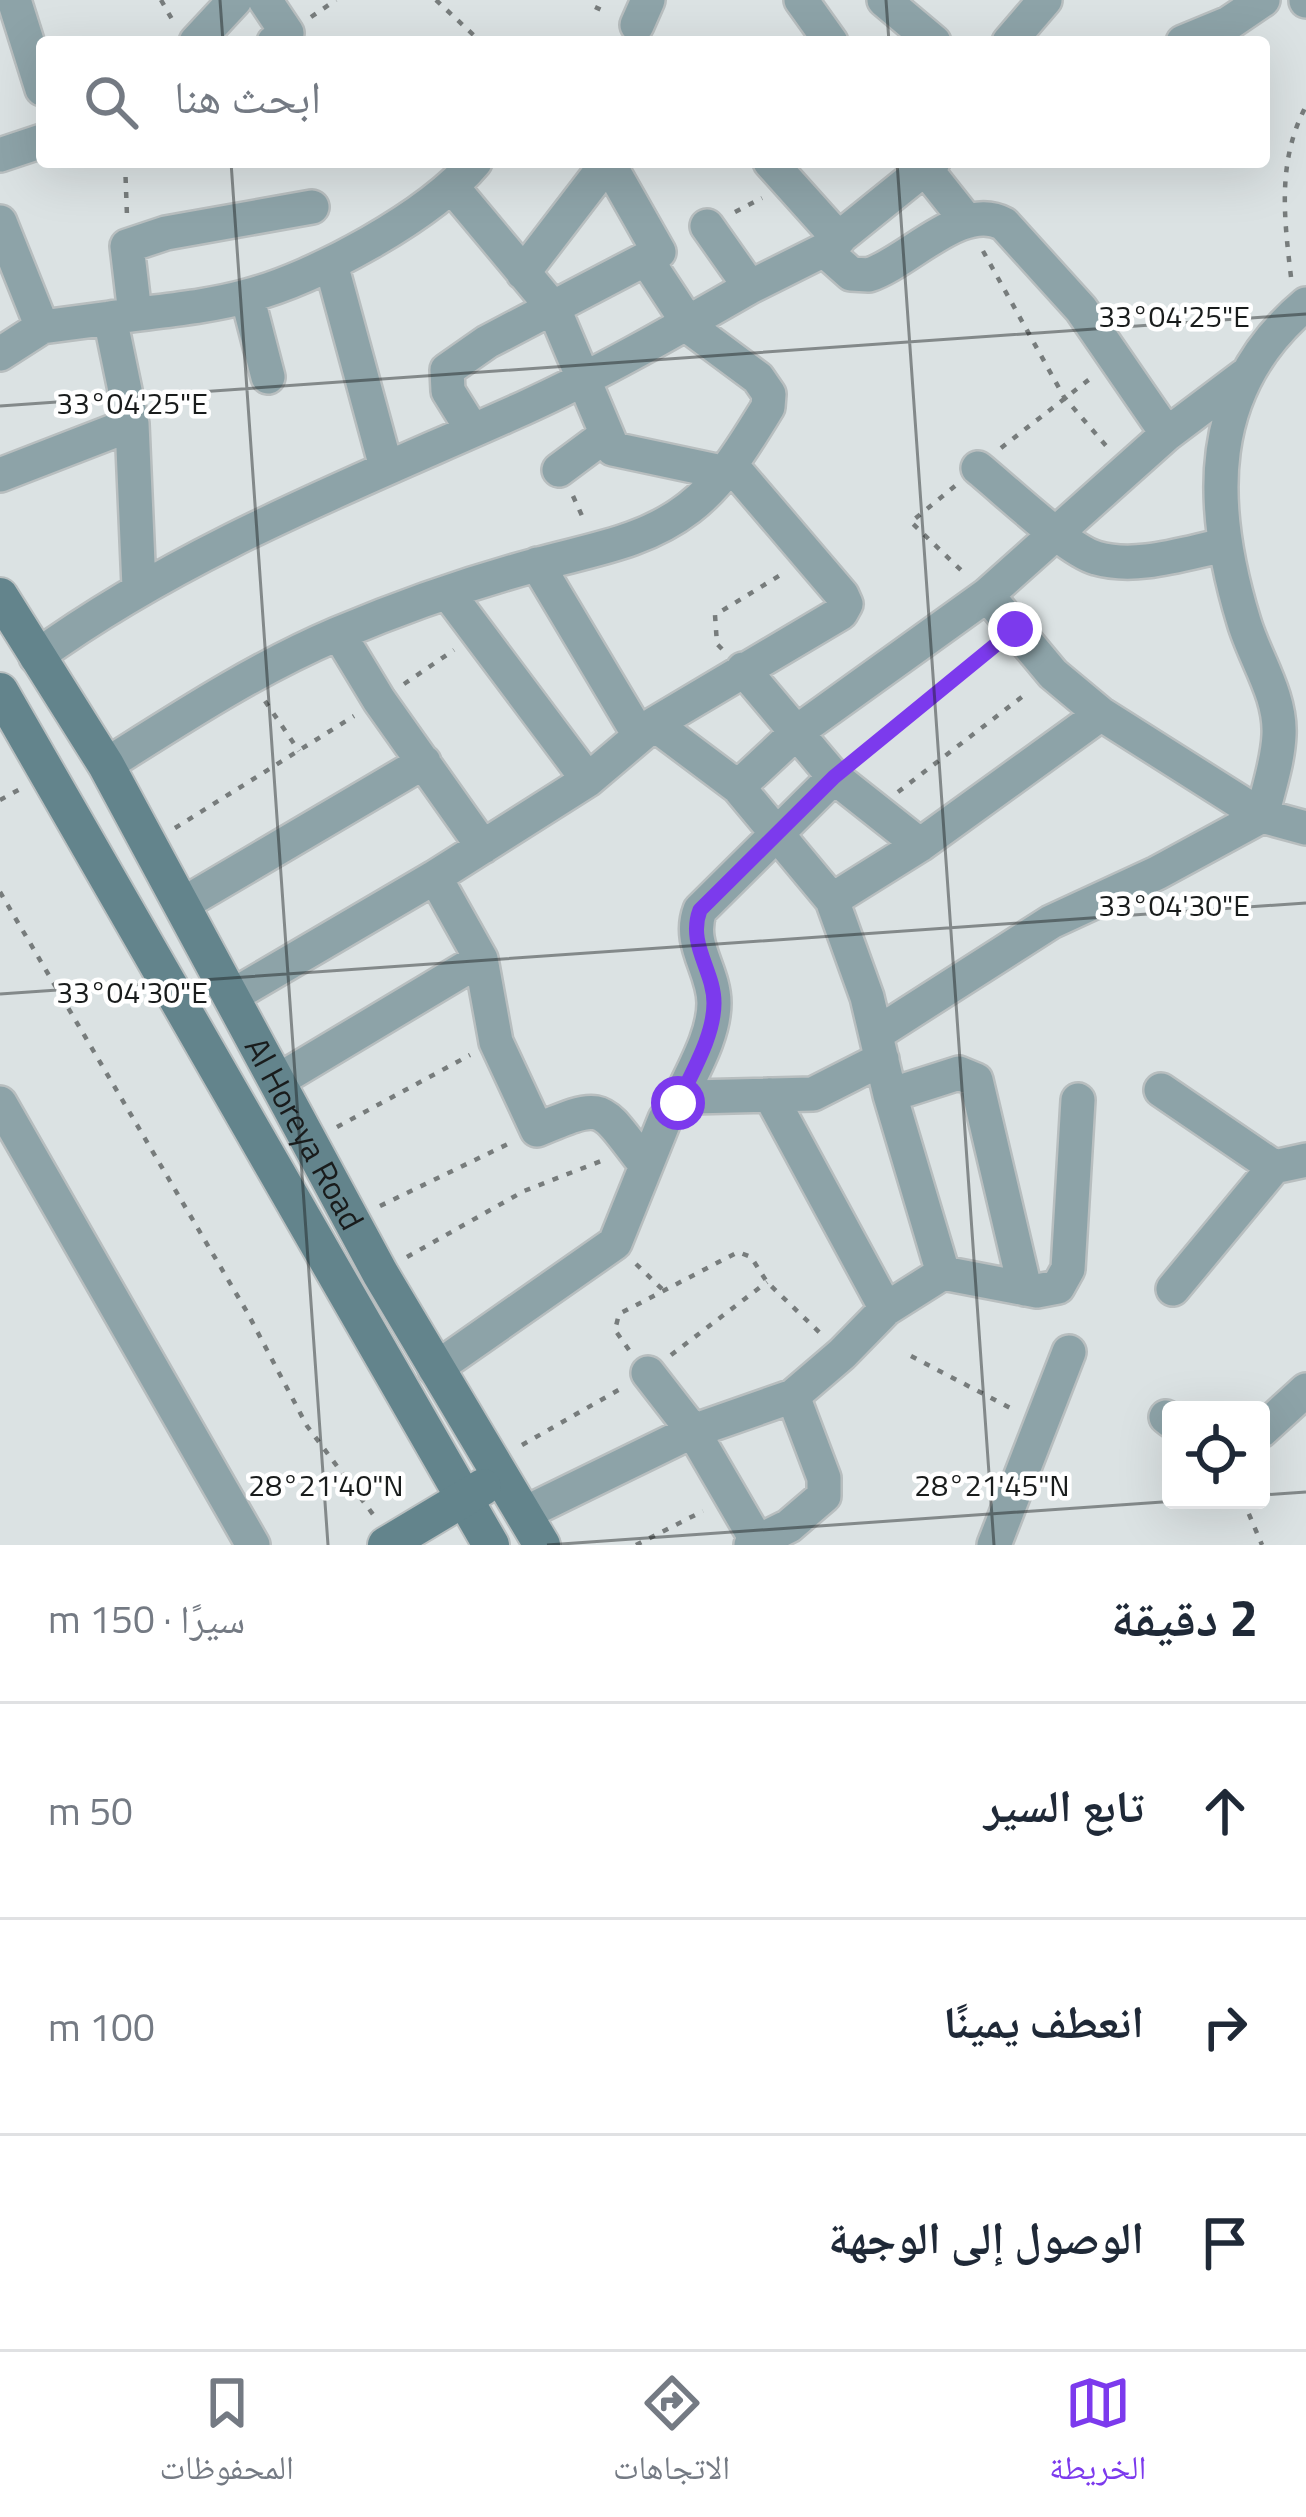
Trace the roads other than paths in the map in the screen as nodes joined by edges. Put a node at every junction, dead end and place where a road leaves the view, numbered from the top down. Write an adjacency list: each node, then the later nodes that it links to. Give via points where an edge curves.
1 (14, 0): 14 (street)
2 (235, 0): 8 (street)
3 (265, 0): 9 (street)
4 (801, 0): 10 (street)
5 (884, 0): 11 (street)
6 (1045, 0): 12 (street)
7 (1263, 0): 13 (street)
8 (202, 36)
9 (283, 36)
10 (827, 36)
11 (927, 36)
12 (1014, 36)
13 (1198, 36)
14 (36, 70)
15 (36, 143): 16 (street)
16 (0, 155)
17 (471, 168): 23 (street)
18 (603, 168): 31 (street)
19 (611, 168): 29 (street, via 659,252)
20 (790, 168): 28 (street)
21 (922, 168): 28 (street)
22 (928, 168): 25 (street)
23 (453, 188): 30 (street); 31 (street)
24 (312, 207): 36 (street, via 128,246)
25 (966, 220): 28 (street, via 869,275 851,274); 45 (street, via 998,220 1031,252)
26 (0, 222): 38 (street)
27 (707, 226): 32 (street)
28 (831, 244): 32 (street)
29 (646, 259): 35 (street); 37 (street)
30 (332, 264): 33 (street); 47 (street)
31 (523, 273): 35 (street)
32 (750, 287): 37 (street)
33 (248, 296): 36 (street); 40 (street)
34 (1301, 308): 41 (street)
35 (554, 309): 42 (street); 44 (street, via 447,370 448,391)
36 (123, 316): 38 (street); 43 (street)
37 (688, 323): 42 (street); 49 (street, via 769,394)
38 (43, 327): 39 (street)
39 (0, 354)
40 (268, 376)
41 (1244, 376): 45 (street); 53 (street, via 1220,480)
42 (581, 378): 44 (street); 46 (street)
43 (132, 424): 51 (street); 55 (street)
44 (471, 428): 47 (street)
45 (1167, 434): 52 (street)
46 (606, 435): 49 (street, via 620,452); 50 (street)
47 (386, 467): 55 (street)
48 (978, 468): 52 (street)
49 (729, 469): 54 (street, via 659,527); 61 (street, via 812,555 844,610)
50 (559, 470)
51 (0, 475)
52 (1058, 532): 53 (street, via 1079,552 1119,562); 57 (street)
53 (1226, 545): 65 (street, via 1245,627 1277,710)
54 (537, 564): 56 (street); 64 (street)
55 (139, 587): 60 (street)
56 (448, 593): 59 (street); 70 (street)
57 (987, 595): 63 (street, via 1053,674); 66 (street)
58 (0, 596): 60 (main road, Al Horeya Road)
59 (339, 634): 67 (street); 68 (street, via 248,676)
60 (36, 657): 68 (main road, Al Horeya Road)
61 (743, 668): 64 (street); 66 (street)
62 (0, 691): 104 (main road, Al Horeya Road)
63 (1101, 714): 72 (street); 75 (street)
64 (647, 729): 70 (street); 71 (street)
65 (1293, 729): 72 (street)
66 (798, 731): 69 (street); 71 (street)
67 (424, 763): 76 (street); 79 (street)
68 (106, 765): 79 (main road, Al Horeya Road)
69 (834, 777): 74 (street); 75 (street)
70 (589, 780): 76 (street)
71 (738, 787): 74 (street)
72 (1262, 816): 73 (street); 82 (street, via 1051,922)
73 (1306, 828)
74 (778, 832): 78 (street); 89 (street, via 697,918 714,1004)
75 (920, 845): 78 (street)
76 (483, 847): 77 (street)
77 (435, 877): 80 (street); 81 (street)
78 (832, 900): 82 (street)
79 (182, 904): 81 (main road, Al Horeya Road)
80 (481, 959): 83 (street); 90 (street, via 496,1042 537,1130 594,1112 611,1120)
81 (232, 995): 83 (main road, Al Horeya Road)
82 (879, 1047): 85 (street, via 813,1094); 86 (street)
83 (279, 1080): 97 (main road, Al Horeya Road)
84 (1161, 1090): 91 (street)
85 (770, 1095): 89 (street); 95 (street)
86 (890, 1095): 92 (street); 93 (street, via 959,1073 976,1080)
87 (1078, 1100): 93 (street, via 1068,1269 1058,1287)
88 (0, 1103): 109 (street)
89 (678, 1103): 90 (street)
90 (639, 1156): 97 (street, via 615,1244)
91 (1290, 1164): 94 (street)
92 (943, 1273): 93 (street); 95 (street)
93 (1025, 1289)
94 (1173, 1289)
95 (886, 1309): 100 (street)
96 (1069, 1352): 110 (street)
97 (435, 1369): 103 (main road, Al Horeya Road)
98 (648, 1373): 102 (street)
99 (1306, 1390): 101 (street)
100 (793, 1396): 102 (street); 108 (street, via 826,1490 789,1526)
101 (1270, 1423)
102 (692, 1431): 105 (street); 108 (street)
103 (497, 1469): 104 (main road); 105 (main road, Al Horeya Road)
104 (462, 1499): 106 (main road, Al Horeya Road); 107 (main road)
105 (532, 1529): 106 (main road)
106 (481, 1542)
107 (389, 1543)
108 (754, 1543)
109 (253, 1545)
110 (994, 1545)

